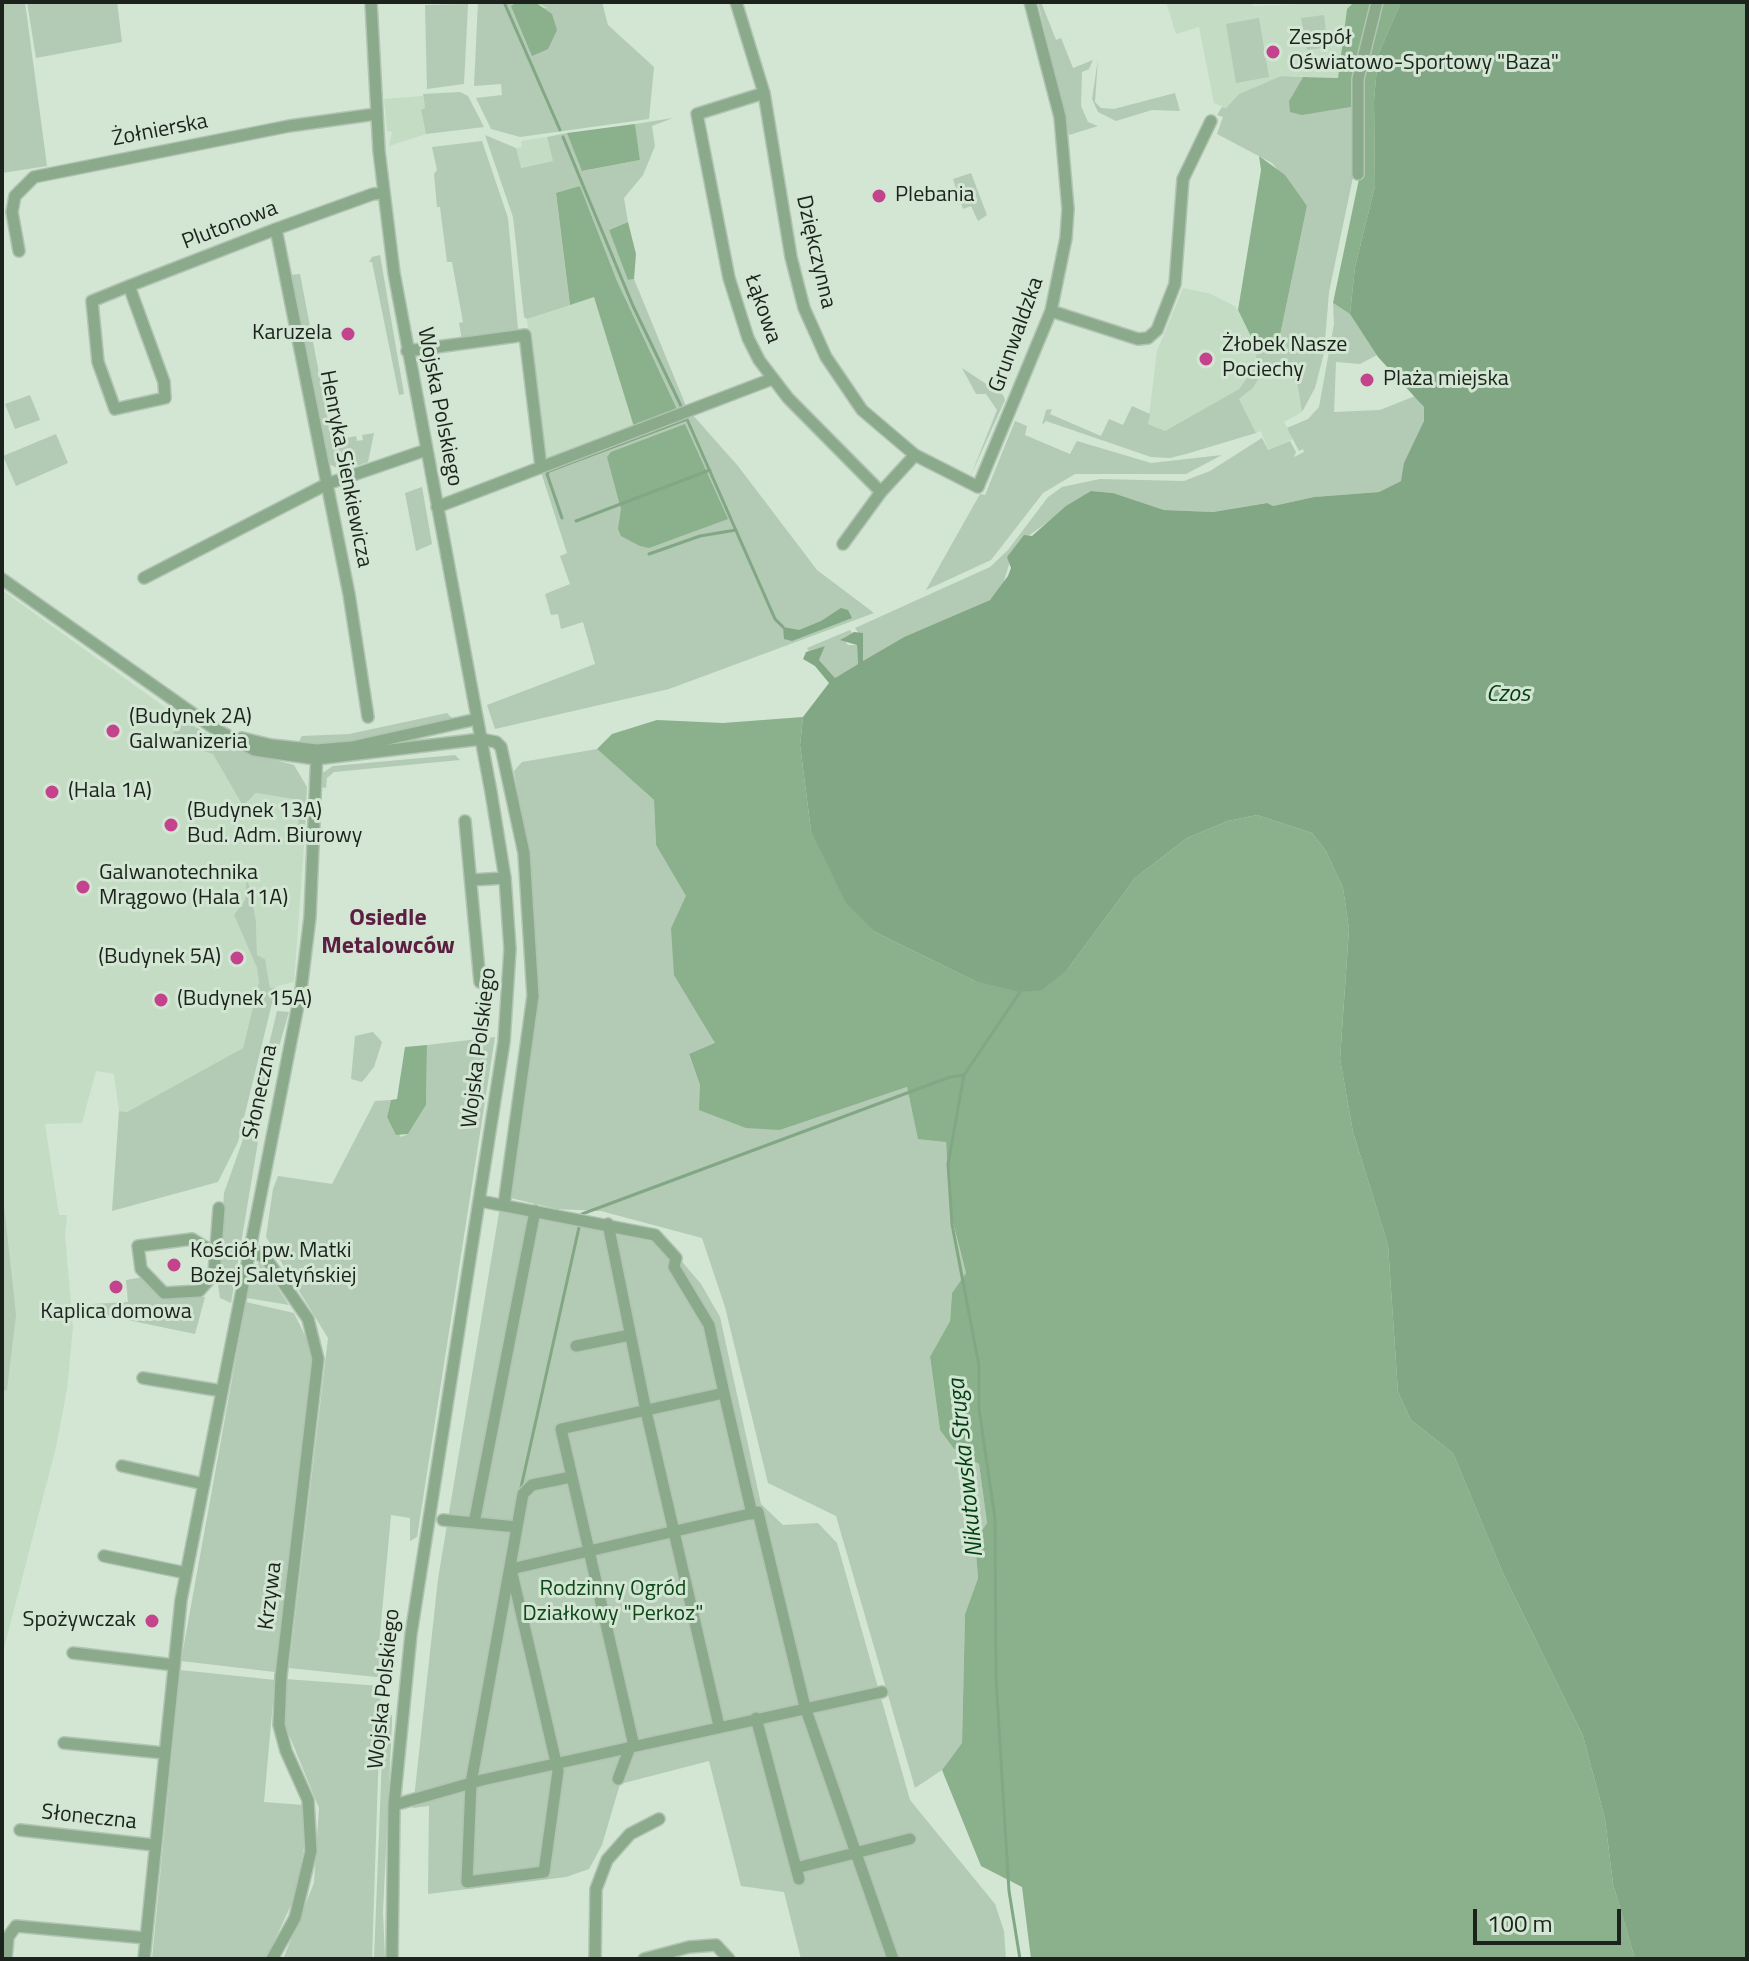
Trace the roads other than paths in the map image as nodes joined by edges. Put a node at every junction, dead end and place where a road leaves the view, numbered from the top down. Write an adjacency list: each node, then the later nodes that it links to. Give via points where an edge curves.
1 (371, 2): 6 (street, Wojska Polskiego)
2 (736, 2): 5 (street, Dziękczynna)
3 (1030, 2): 13 (street, Grunwaldzka, via 1055,93 1065,155 1066,238)
4 (1377, 2): 8 (street, via 1358,79)
5 (764, 93): 15 (street, Łąkowa, via 697,114 729,278 748,338); 17 (street, Dziękczynna, via 804,308 837,378 862,410)
6 (376, 114): 9 (street, Wojska Polskiego); 11 (street, Żołnierska, via 34,177 15,196 12,212)
7 (1211, 121): 13 (street, via 1183,179 1177,271 1157,330 1138,339)
8 (1358, 174)
9 (384, 193): 10 (street, Plutonowa); 14 (street, Wojska Polskiego)
10 (276, 229): 12 (street, Plutonowa); 19 (street, Henryka Sienkiewicza)
11 (19, 251)
12 (129, 286): 12 (street, Plutonowa, via 92,301 98,362 115,409 165,398)
13 (1051, 311): 20 (street, Grunwaldzka)
14 (407, 351): 16 (street, Wojska Polskiego); 18 (street, via 525,335)
15 (772, 379): 18 (street); 21 (street, Łąkowa)
16 (426, 450): 19 (street); 22 (street, Wojska Polskiego)
17 (915, 455): 20 (street, Dziękczynna); 21 (street)
18 (541, 467): 22 (street)
19 (327, 484): 24 (street); 26 (street, Henryka Sienkiewicza)
20 (978, 487)
21 (881, 492): 23 (street)
22 (437, 507): 27 (street, Wojska Polskiego)
23 (843, 544)
24 (144, 578)
25 (2, 579): 29 (street, via 212,727 254,750)
26 (368, 717)
27 (477, 719): 28 (street, Wojska Polskiego); 29 (street)
28 (481, 739): 29 (street); 31 (street, Wojska Polskiego); 35 (street, via 496,742 503,750 524,853 531,957 530,1031)
29 (317, 754): 39 (street, Słoneczna, via 310,917 301,990)
30 (465, 821): 32 (street)
31 (505, 878): 32 (street); 34 (street, Wojska Polskiego, via 509,1003)
32 (471, 880): 33 (street)
33 (480, 982)
34 (480, 1201): 35 (street); 71 (street, Wojska Polskiego, via 421,1556)
35 (504, 1205): 37 (street)
36 (219, 1208): 40 (street)
37 (535, 1211): 38 (street); 52 (street)
38 (608, 1224): 41 (street); 45 (street, via 655,1235 676,1258 674,1267 709,1325)
39 (251, 1248): 44 (street, Słoneczna); 80 (street, Krzywa, via 268,1261 308,1319 318,1359 279,1725 308,1800 311,1851 295,1918)
40 (213, 1252): 40 (street, via 214,1274 199,1291 164,1293 141,1269 138,1246 192,1239)
41 (630, 1335): 42 (street); 46 (street)
42 (576, 1346)
43 (143, 1378): 44 (street)
44 (222, 1391): 49 (street, Słoneczna)
45 (724, 1393): 46 (street); 50 (street)
46 (646, 1411): 48 (street, via 561,1429); 54 (street)
47 (122, 1466): 49 (street)
48 (571, 1477): 53 (street, via 526,1489); 55 (street)
49 (204, 1484): 58 (street, Słoneczna)
50 (752, 1514): 54 (street); 62 (street, via 758,1512)
51 (443, 1520): 52 (street)
52 (474, 1523): 53 (street)
53 (517, 1527): 57 (street)
54 (674, 1532): 55 (street); 64 (street)
55 (589, 1551): 57 (street); 66 (street)
56 (104, 1556): 58 (street)
57 (511, 1569): 68 (street); 70 (street)
58 (186, 1573): 60 (street, Słoneczna)
59 (73, 1653): 60 (street)
60 (174, 1665): 67 (street, Słoneczna)
61 (882, 1692): 62 (street)
62 (805, 1707): 63 (street); 76 (street)
63 (756, 1718): 64 (street); 76 (street, via 797,1874)
64 (719, 1726): 66 (street)
65 (64, 1743): 67 (street)
66 (632, 1746): 68 (street); 69 (street)
67 (164, 1753): 75 (street, Słoneczna)
68 (558, 1764): 70 (street); 70 (street, via 544,1872 467,1882)
69 (618, 1779)
70 (471, 1783): 71 (street)
71 (394, 1805): 81 (street, Wojska Polskiego)
72 (659, 1819): 82 (street, via 630,1834 607,1860 596,1889)
73 (20, 1830): 75 (street, Słoneczna)
74 (910, 1839): 76 (street)
75 (154, 1845): 77 (street, Słoneczna)
76 (854, 1853): 85 (street)
77 (146, 1938): 78 (street, via 16,1926 8,1937); 79 (street, Słoneczna)
78 (6, 1959)
79 (144, 1959)
80 (272, 1959)
81 (392, 1959)
82 (595, 1959)
83 (644, 1959): 84 (street, via 716,1945)
84 (729, 1959)
85 (893, 1959)

